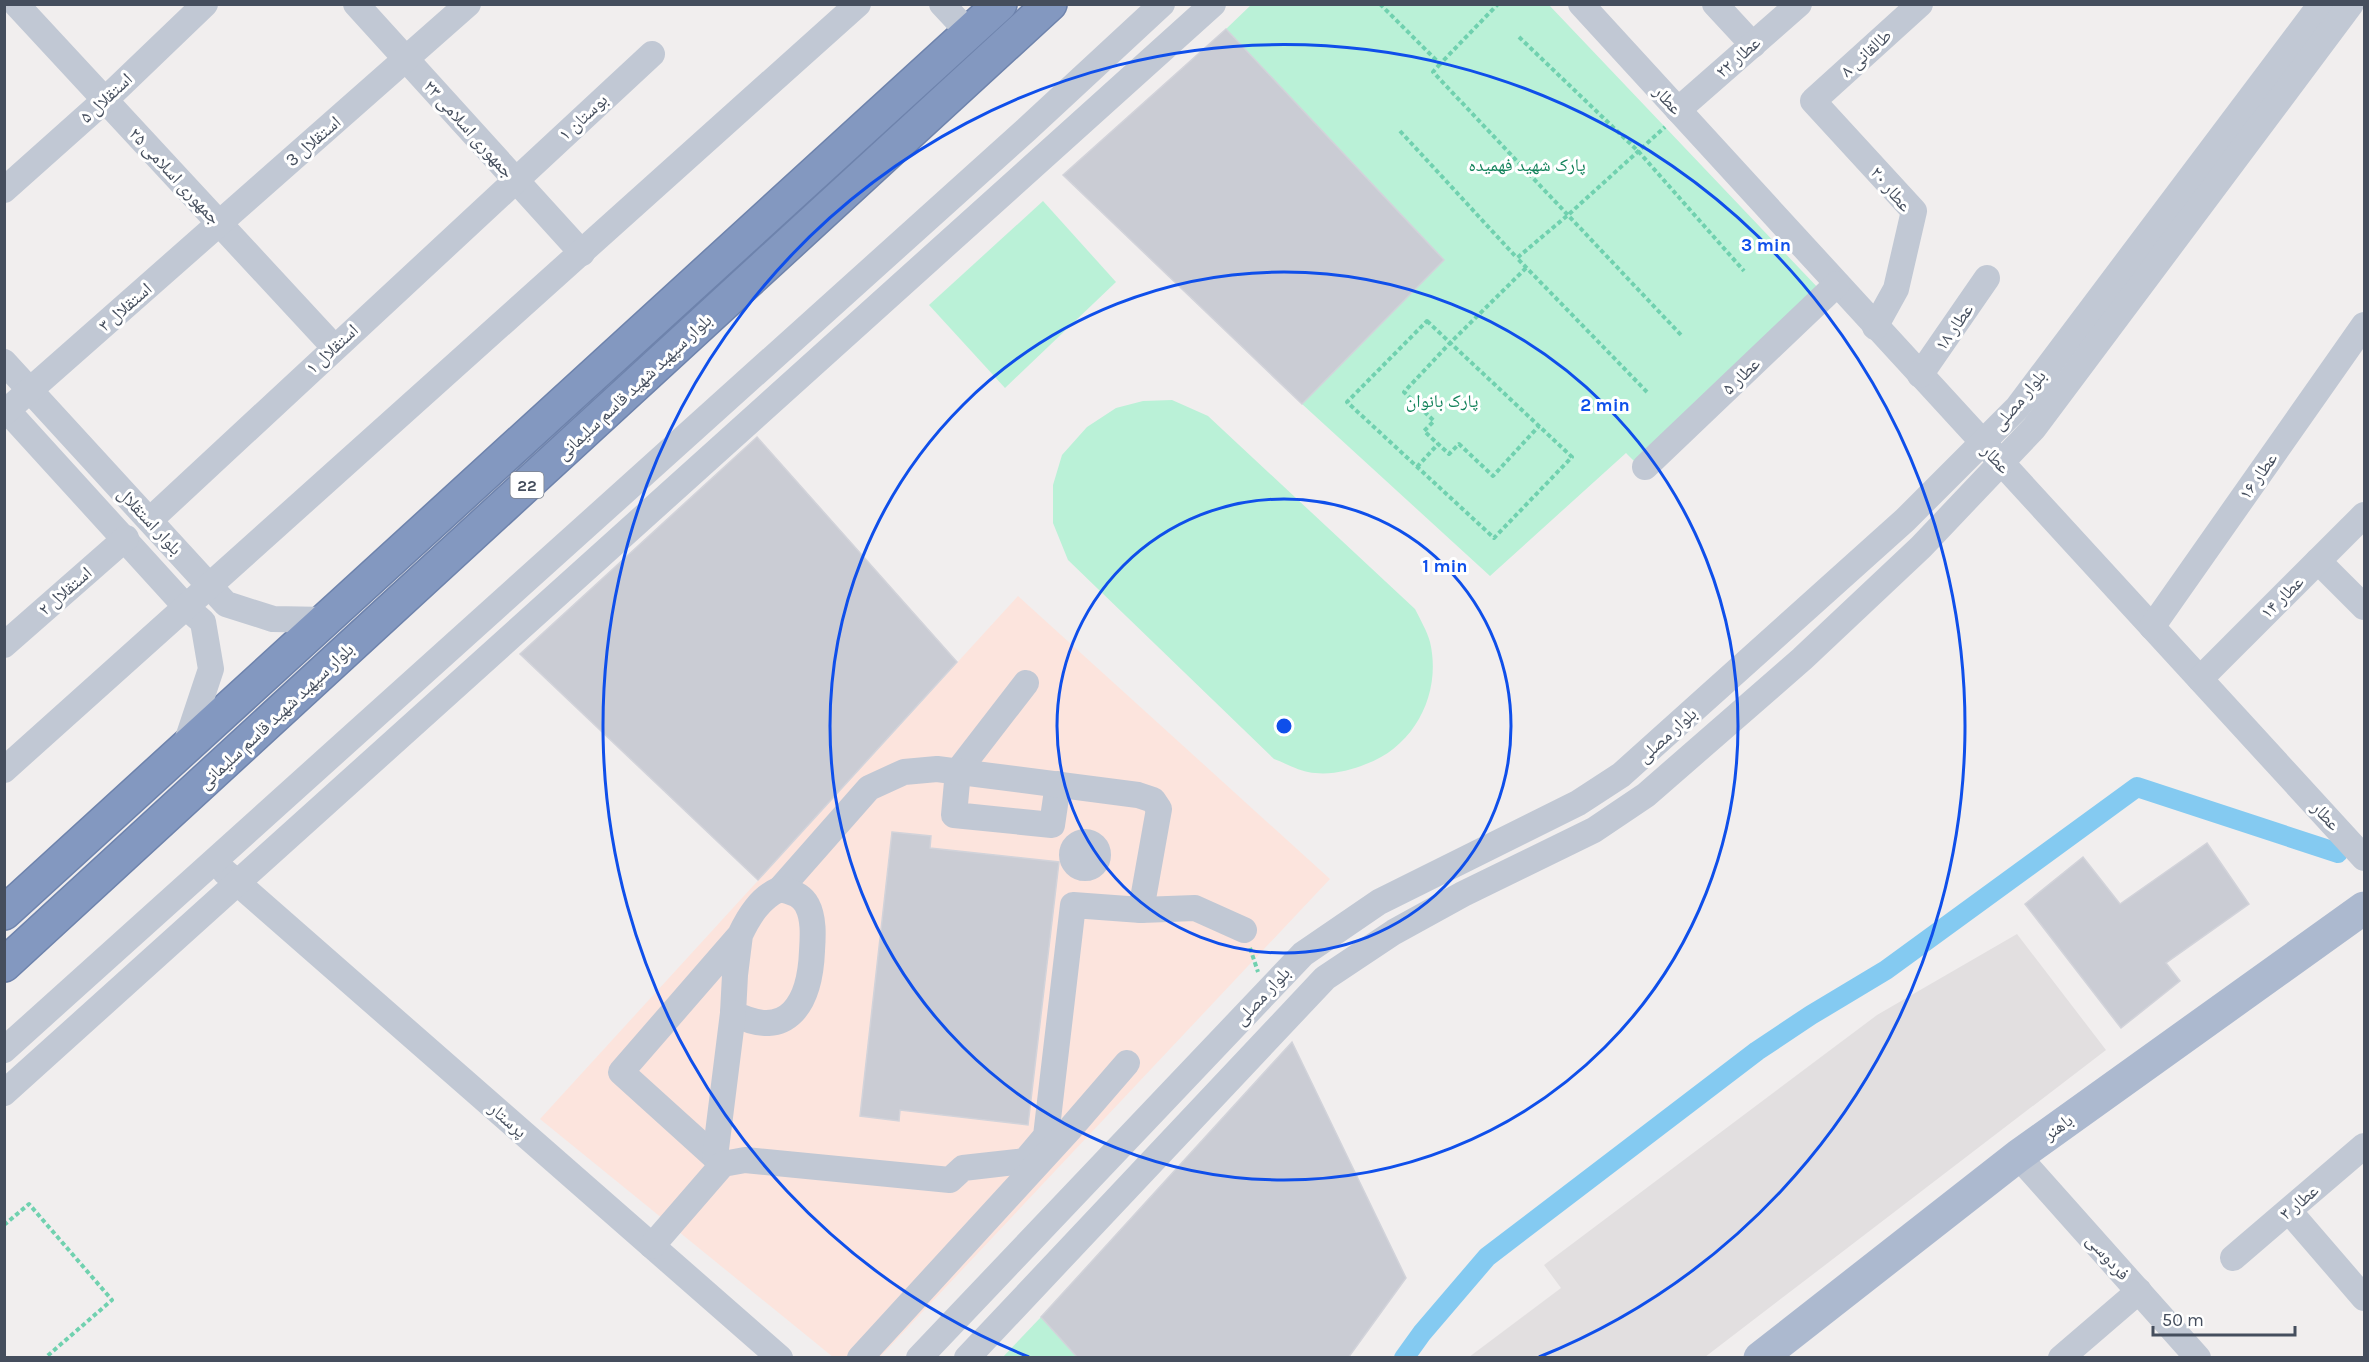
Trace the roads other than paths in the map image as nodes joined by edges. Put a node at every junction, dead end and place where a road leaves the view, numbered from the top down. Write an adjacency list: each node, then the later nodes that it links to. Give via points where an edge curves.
1 (16, 4): 21 (street, جمهوری اسلامی ۲۵)
2 (205, 4): 21 (street, استقلال ۵)
3 (356, 4): 20 (street, جمهوری اسلامی ۲۳)
4 (468, 4): 20 (street, استقلال 3)
5 (858, 4): 29 (street)
6 (942, 4): 17 (street)
7 (1000, 4): 17 (highway, بلوار سپهبد شهید قاسم سلیمانی / 22)
8 (1050, 4): 71 (highway, بلوار سپهبد شهید قاسم سلیمانی / 22)
9 (1162, 4): 24 (street)
10 (1213, 4): 25 (street)
11 (1581, 4): 23 (street, عطار)
12 (1715, 4): 18 (street)
13 (1799, 4): 18 (street, عطار ۲۲)
14 (1920, 4): 22 (street, طالقانی ۸)
15 (2321, 4): 39 (street, بلوار مصلی, via 2017,408)
16 (2351, 4): 40 (street, بلوار مصلی, via 2034,428)
17 (969, 33): 51 (highway, بلوار سپهبد شهید قاسم سلیمانی / 22)
18 (1753, 45): 23 (street, عطار ۲۲)
19 (652, 54): 26 (street, بوستان ۱)
20 (406, 59): 26 (street, جمهوری اسلامی ۲۳); 28 (street, استقلال 3)
21 (105, 100): 27 (street, استقلال ۵); 28 (street, جمهوری اسلامی ۲۵)
22 (1813, 102): 33 (street, عطار ۲۰, via 1914,212 1896,289)
23 (1672, 119): 31 (street, عطار)
24 (1026, 130): 25 (street); 42 (street)
25 (1048, 155): 43 (street)
26 (515, 180): 29 (street, جمهوری اسلامی ۲۳); 34 (street, استقلال ۱)
27 (4, 190)
28 (219, 223): 34 (street, جمهوری اسلامی ۲۵); 37 (street, استقلال ۳)
29 (582, 253): 48 (street)
30 (1988, 279): 36 (street, عطار ۱۸)
31 (1837, 284): 33 (street, عطار); 41 (street, عطار ۵)
32 (2364, 325): 52 (street, عطار ۱۶)
33 (1875, 327): 36 (street, عطار)
34 (334, 347): 45 (street, استقلال ۱)
35 (4, 362): 37 (street, بلوار استقلال)
36 (1920, 375): 39 (street, عطار)
37 (30, 390): 38 (street, استقلال ۳); 45 (street, بلوار استقلال)
38 (5, 410): 46 (street, بلوار استقلال)
39 (1982, 443): 40 (street, عطار); 85 (street, بلوار مصلی, via 1905,520 1621,775 1578,803 1379,902 1303,954)
40 (2000, 463): 52 (street, عطار); 88 (street, بلوار مصلی, via 1921,547 1845,619 1646,795 1594,830 1395,932 1325,978)
41 (1645, 467)
42 (635, 482): 43 (street); 61 (street)
43 (656, 506): 63 (street)
44 (2364, 515): 47 (street, عطار ۱۴)
45 (150, 520): 48 (street, بلوار استقلال)
46 (126, 538): 50 (street, بلوار استقلال); 53 (street, استقلال ۲)
47 (2318, 561): 49 (street); 54 (street, عطار ۱۴)
48 (210, 587): 50 (street); 51 (street, بلوار استقلال, via 226,604 273,620)
49 (2364, 607)
50 (187, 608): 56 (street, بلوار استقلال, via 203,622 211,669); 57 (street)
51 (327, 620): 56 (highway, بلوار سپهبد شهید قاسم سلیمانی / 22)
52 (2152, 627): 54 (street, عطار)
53 (4, 645)
54 (2200, 679): 60 (street, عطار)
55 (1026, 683): 58 (street)
56 (184, 751): 68 (highway, بلوار سپهبد شهید قاسم سلیمانی / 22)
57 (4, 770)
58 (958, 771): 59 (street); 59 (street, via 954,815 1052,825); 64 (street, via 904,772 869,788)
59 (1058, 784): 67 (street, via 1154,800 1159,808)
60 (2360, 844)
61 (214, 862): 63 (street, پرستار); 73 (street)
62 (1082, 868): 65 (street)
63 (237, 882): 75 (street); 81 (street, پرستار)
64 (780, 889): 70 (street, via 758,905); 72 (street, via 798,896 811,916 810,982 796,1012 778,1022 744,1019)
65 (1073, 905): 67 (street); 76 (street)
66 (2364, 908): 79 (main road, باهنر)
67 (1141, 910): 69 (street, via 1195,908)
68 (4, 913)
69 (1244, 930)
70 (740, 935): 72 (street); 72 (street, via 621,1072 715,1157)
71 (4, 964)
72 (733, 1013)
73 (4, 1050)
74 (1127, 1062): 77 (street)
75 (4, 1093)
76 (1050, 1105): 77 (street); 81 (street, via 1046,1136 1025,1161 963,1168 950,1180 745,1160 723,1164)
77 (1069, 1130): 87 (street)
78 (2364, 1146): 80 (street, عطار ۳)
79 (2018, 1156): 83 (street, فردوسی); 89 (main road, باهنر)
80 (2289, 1211): 82 (street, عطار ۳); 84 (street)
81 (652, 1246): 86 (street, پرستار)
82 (2233, 1258)
83 (2139, 1291): 90 (street); 91 (street, فردوسی)
84 (2364, 1298)
85 (921, 1357)
86 (780, 1358)
87 (860, 1358)
88 (967, 1358)
89 (1760, 1358)
90 (2061, 1358)
91 (2198, 1358)

